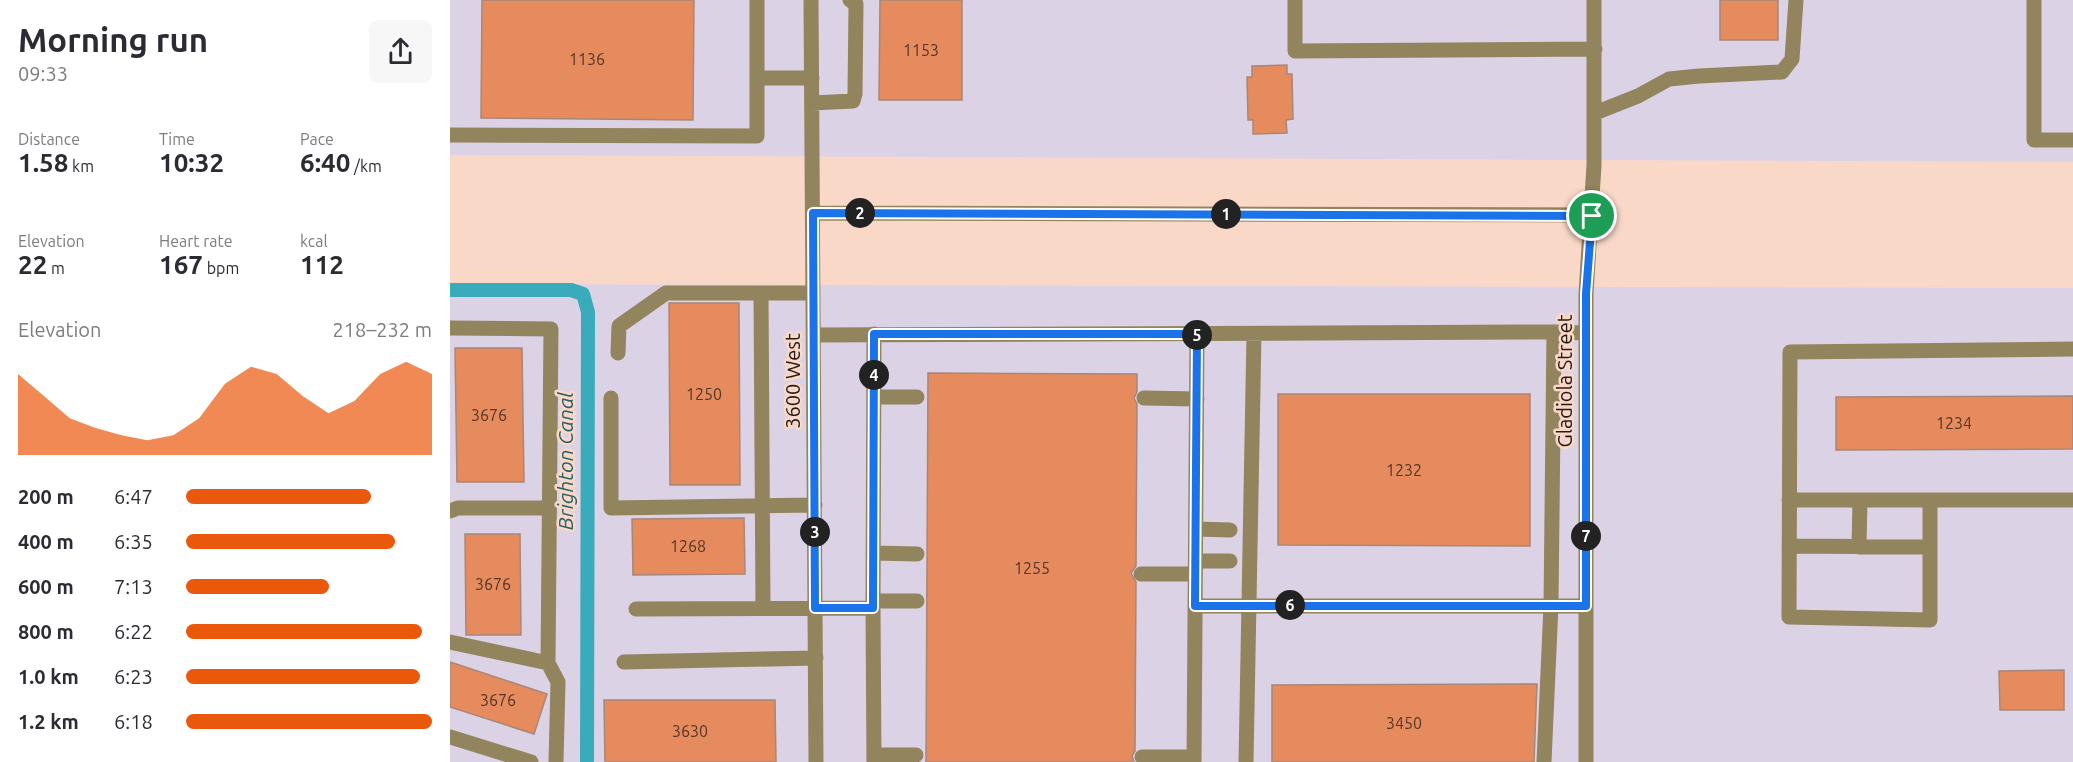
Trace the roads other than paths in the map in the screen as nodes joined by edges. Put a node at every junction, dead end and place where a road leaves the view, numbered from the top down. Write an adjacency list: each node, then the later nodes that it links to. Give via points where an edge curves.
1 (757, 0): 9 (street)
2 (811, 0): 10 (street, 3600 West)
3 (850, 0): 11 (street, via 855,4 853,101)
4 (1295, 0): 8 (street, via 1295,51)
5 (1594, 0): 8 (street, Gladiola Street)
6 (1796, 0): 12 (street, via 1792,59 1782,72 1669,79)
7 (2034, 0): 14 (street, via 2034,140)
8 (1595, 49): 12 (street, Gladiola Street)
9 (757, 78): 10 (street); 13 (street, via 757,136)
10 (812, 78): 11 (street, 3600 West)
11 (812, 103): 15 (street, 3600 West)
12 (1595, 113): 16 (street, Gladiola Street)
13 (450, 135)
14 (2073, 140)
15 (813, 213): 16 (street); 18 (street, 3600 West)
16 (1592, 216): 21 (street, Gladiola Street)
17 (761, 293): 18 (street); 27 (street, via 666,293 619,326); 38 (street)
18 (813, 293): 25 (street, 3600 West)
19 (450, 328): 39 (street, via 551,329)
20 (1554, 332): 21 (street); 24 (street); 54 (street)
21 (1586, 333): 56 (street, Gladiola Street)
22 (874, 334): 23 (street); 25 (street); 28 (street)
23 (1197, 334): 24 (street); 32 (street)
24 (1254, 334): 53 (street)
25 (813, 335): 37 (street, 3600 West)
26 (2073, 349): 33 (street, via 1790,352)
27 (618, 353)
28 (874, 396): 29 (street); 46 (street)
29 (917, 397)
30 (611, 398): 38 (street, via 611,508)
31 (1144, 398): 32 (street)
32 (1197, 399): 41 (street)
33 (1790, 500): 34 (street); 43 (street)
34 (1860, 500): 35 (street); 44 (street)
35 (1930, 500): 36 (street); 45 (street)
36 (2073, 500)
37 (814, 505): 38 (street); 58 (street, 3600 West)
38 (764, 506): 57 (street)
39 (549, 508): 40 (street); 63 (street)
40 (450, 511)
41 (1196, 529): 42 (street); 49 (street)
42 (1230, 530)
43 (1789, 546): 44 (street); 45 (street, via 1789,617 1930,620)
44 (1859, 547): 45 (street)
45 (1930, 548)
46 (873, 553): 47 (street); 52 (street)
47 (916, 554)
48 (1230, 561): 49 (street)
49 (1196, 568): 50 (street); 55 (street)
50 (1141, 574)
51 (917, 601): 52 (street)
52 (873, 604): 58 (street); 67 (street)
53 (1248, 605): 54 (street); 55 (street); 72 (street)
54 (1551, 605): 56 (street); 73 (street)
55 (1195, 606): 68 (street)
56 (1586, 606): 74 (street, Gladiola Street)
57 (763, 608): 58 (street); 59 (street)
58 (815, 608): 61 (street, 3600 West)
59 (636, 609)
60 (450, 642): 63 (street)
61 (816, 658): 62 (street); 71 (street, 3600 West)
62 (624, 662)
63 (548, 663): 70 (street, via 558,682)
64 (450, 737): 69 (street)
65 (916, 755): 67 (street)
66 (1142, 757): 68 (street)
67 (874, 759)
68 (1194, 760)
69 (531, 762)
70 (556, 762)
71 (816, 762)
72 (1245, 762)
73 (1544, 762)
74 (1586, 762)

